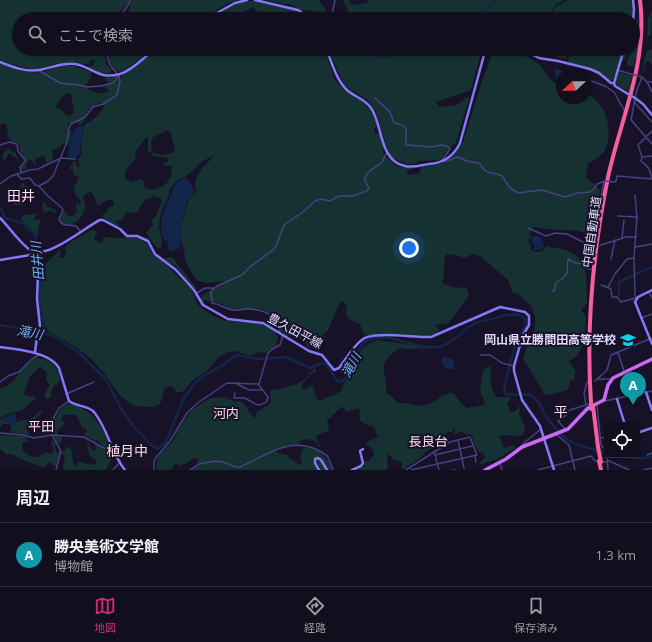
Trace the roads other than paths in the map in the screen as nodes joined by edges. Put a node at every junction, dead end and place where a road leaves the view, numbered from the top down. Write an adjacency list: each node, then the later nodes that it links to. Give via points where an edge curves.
1 (130, 0): 7 (street)
2 (247, 0): 8 (street)
3 (255, 0): 9 (street)
4 (334, 0): 10 (street)
5 (634, 0): 11 (street)
6 (641, 1): 12 (highway, 中国自動車道); 110 (highway, 中国自動車道, via 644,34 640,65 613,168 600,238 592,336)
7 (123, 12)
8 (219, 12)
9 (301, 12)
10 (332, 12)
11 (634, 12)
12 (640, 50)
13 (107, 56): 23 (street, via 110,65)
14 (146, 56): 23 (street)
15 (329, 56): 41 (street, via 343,86 371,107)
16 (484, 56): 46 (street, via 460,143 453,154)
17 (535, 56): 28 (street, via 590,69)
18 (622, 56): 22 (street)
19 (639, 56): 110 (highway, 中国自動車道, via 612,162 598,239 590,321 589,372)
20 (0, 62): 21 (street, via 18,68)
21 (38, 70): 23 (street, via 69,64 103,75); 23 (street, via 60,83 87,88 113,83)
22 (617, 70): 24 (street, bridge); 28 (street)
23 (119, 75): 44 (street, via 120,81 115,97 93,107 86,117 70,126)
24 (642, 76): 26 (street); 31 (street)
25 (592, 81): 32 (street, via 614,92)
26 (647, 82): 27 (street); 29 (street)
27 (652, 82)
28 (614, 83): 34 (street, bridge, via 644,104)
29 (652, 92)
30 (375, 98): 46 (street, via 390,112 394,123 406,128 408,146 450,146)
31 (634, 102): 35 (street); 36 (street)
32 (624, 110)
33 (628, 114): 35 (street)
34 (652, 115)
35 (631, 117): 38 (street)
36 (652, 122)
37 (652, 131): 38 (street)
38 (645, 137): 39 (street); 43 (street, via 638,146)
39 (652, 144)
40 (0, 145): 47 (street, via 9,142 17,144 24,160 20,167)
41 (388, 153): 46 (street, via 396,162 405,166); 72 (street, via 382,162 366,175 365,181 369,188 367,191 352,196 339,196 330,202 321,199 315,201 284,225 273,250 242,276)
42 (652, 156): 43 (street)
43 (642, 157): 49 (street, via 641,161 650,170)
44 (60, 159): 45 (street); 47 (street, via 38,169); 52 (street, via 51,179)
45 (74, 159)
46 (443, 161): 50 (street, via 458,157 479,163 488,173 502,176 510,188 518,193 542,190 565,197 590,192)
47 (21, 172): 48 (street)
48 (17, 174): 51 (street); 52 (street, via 21,179 30,178)
49 (651, 179): 50 (street, bridge, via 617,176 614,182)
50 (604, 181): 58 (street, via 596,238 593,241 583,242 567,234 555,233 546,236)
51 (0, 184)
52 (39, 186): 59 (street, via 62,208 59,222 65,226 76,226)
53 (635, 195): 55 (street)
54 (618, 216): 55 (street)
55 (637, 217): 60 (street)
56 (0, 218): 67 (street)
57 (624, 220): 61 (street)
58 (528, 228)
59 (81, 232): 67 (street, 豊久田平線, via 54,248); 76 (street, 豊久田平線, via 98,220 103,220 127,236 137,236 148,241 156,255 176,270)
60 (636, 237): 61 (street); 66 (street)
61 (622, 238): 62 (street)
62 (615, 240): 65 (street); 69 (street)
63 (652, 244): 66 (street)
64 (596, 245): 74 (street, via 593,250 592,269 588,269 587,264 568,259 565,275)
65 (601, 245)
66 (635, 247): 68 (street)
67 (36, 252): 70 (street, 豊久田平線); 81 (street)
68 (634, 258): 73 (street, via 623,263); 77 (street)
69 (612, 259)
70 (0, 260)
71 (601, 284): 73 (street)
72 (215, 287): 76 (street, via 205,288); 82 (street, via 211,291 212,302 235,311 267,312 275,318)
73 (608, 287): 77 (street, via 611,288 612,297 617,297 621,302)
74 (552, 291)
75 (651, 291): 77 (street); 78 (street)
76 (197, 293): 82 (street, 豊久田平線, via 203,305 226,319 261,322)
77 (636, 298): 80 (street)
78 (652, 298)
79 (652, 314): 80 (street)
80 (641, 318): 84 (street)
81 (40, 326): 83 (street)
82 (282, 334): 92 (street, 豊久田平線, via 322,356 335,370 368,336 431,337 501,307 525,312 530,318); 101 (street, via 280,345 270,350 267,356)
83 (37, 337): 87 (street)
84 (651, 339): 85 (street); 88 (street)
85 (652, 344)
86 (0, 347): 87 (street)
87 (35, 352): 89 (street)
88 (618, 352): 93 (street); 94 (street, via 610,355 607,370)
89 (40, 354): 97 (street, via 19,372); 105 (street, via 58,366)
90 (480, 354): 92 (street, via 490,355 502,363)
91 (652, 360): 93 (main road)
92 (513, 366): 114 (street, 豊久田平線, via 521,398)
93 (624, 371): 95 (main road)
94 (598, 379): 95 (street); 96 (street)
95 (612, 380): 109 (main road)
96 (596, 381)
97 (0, 382)
98 (94, 382): 105 (street)
99 (587, 382): 110 (street, via 586,390)
100 (237, 383): 101 (street); 102 (street, via 249,390); 149 (street, via 225,384 187,413 154,461)
101 (258, 384): 102 (street)
102 (262, 390): 106 (street, via 269,399 261,405 244,398 234,398)
103 (652, 391): 104 (street)
104 (646, 392): 107 (street); 111 (street)
105 (66, 394): 108 (street)
106 (235, 394)
107 (617, 399): 109 (street); 112 (street)
108 (69, 401): 119 (street, via 55,413); 135 (street, via 95,413)
109 (603, 401): 110 (main road)
110 (592, 405): 115 (main road); 115 (street, via 570,410 558,421); 121 (street); 165 (highway, 中国自動車道, bridge)
111 (652, 410)
112 (624, 422)
113 (652, 428): 116 (street)
114 (541, 429): 122 (street, 豊久田平線); 125 (street)
115 (565, 430): 118 (main road)
116 (640, 432)
117 (0, 434): 119 (street, via 34,438)
118 (556, 434): 122 (main road); 136 (street, via 569,445)
119 (52, 435): 135 (street, via 86,438 111,452); 146 (street, via 61,451)
120 (604, 437): 121 (street)
121 (600, 438): 126 (street, via 601,446)
122 (543, 439): 125 (main road); 142 (street, 豊久田平線)
123 (458, 440): 124 (street, via 470,437); 128 (street); 129 (street)
124 (473, 446): 128 (street); 132 (street)
125 (522, 447): 140 (main road)
126 (604, 448)
127 (363, 449): 154 (street, via 360,451 363,463)
128 (460, 449): 131 (street); 134 (street)
129 (434, 451): 131 (street); 155 (street)
130 (652, 452): 133 (street)
131 (435, 454): 141 (street)
132 (475, 455): 134 (street); 138 (street)
133 (647, 455)
134 (462, 458): 141 (street); 144 (street)
135 (118, 460): 139 (street)
136 (573, 461): 137 (street, via 590,456 596,461); 142 (street); 164 (street)
137 (607, 461): 143 (street); 166 (street)
138 (476, 462)
139 (119, 463): 147 (street); 148 (street)
140 (500, 463): 160 (main road); 161 (street)
141 (437, 464): 156 (street); 157 (street)
142 (553, 466): 162 (street); 163 (street, 豊久田平線)
143 (620, 466): 167 (street); 168 (street)
144 (464, 468)
145 (652, 468): 169 (street)
146 (56, 470)
147 (113, 470)
148 (125, 470)
149 (154, 470)
150 (190, 470): 153 (street, via 199,464 215,461 240,467 277,449 299,445 324,454)
151 (319, 470): 152 (street, via 315,462 318,458)
152 (327, 470)
153 (333, 470)
154 (352, 470)
155 (406, 470)
156 (410, 470)
157 (439, 470)
158 (452, 470): 159 (street)
159 (455, 470)
160 (486, 470)
161 (502, 470)
162 (538, 470)
163 (554, 470)
164 (575, 470)
165 (602, 470)
166 (608, 470)
167 (620, 470)
168 (629, 470)
169 (644, 470)

